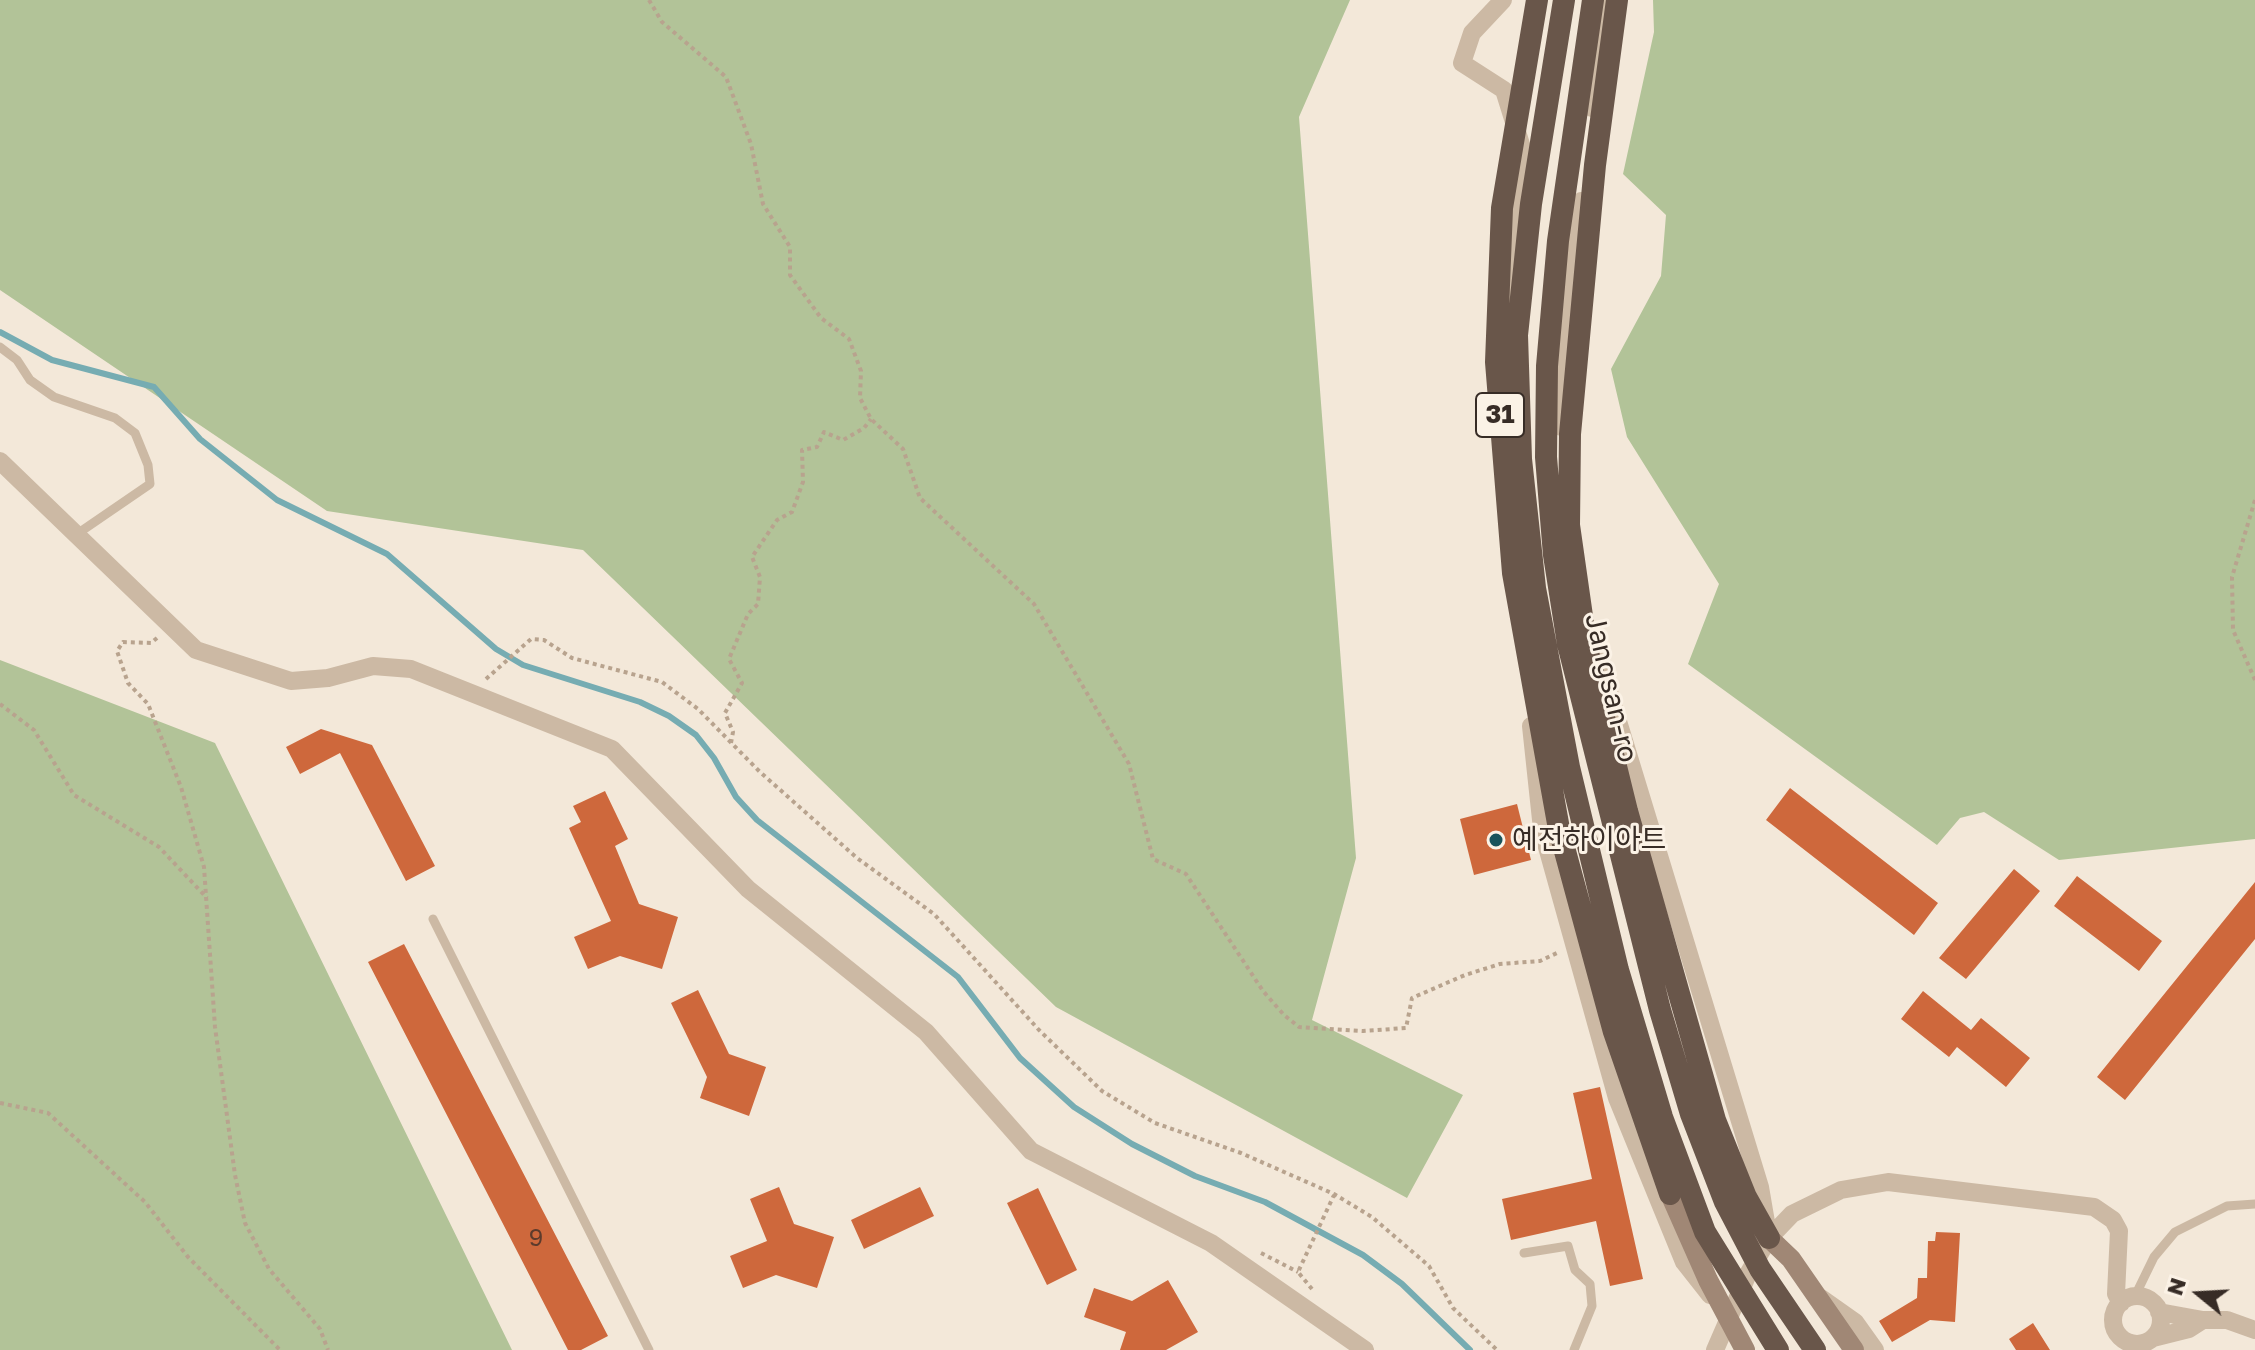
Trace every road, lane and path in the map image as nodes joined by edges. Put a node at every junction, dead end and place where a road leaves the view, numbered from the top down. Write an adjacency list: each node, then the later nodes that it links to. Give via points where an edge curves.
1 (649, 0): 9 (path, via 662,22 726,77 751,144 763,204 790,247 790,275 821,318 849,339 861,371 860,398)
2 (1503, 0): 14 (street, via 1472,33 1462,63 1504,90 1523,151 1505,365)
3 (1537, 0): 25 (highway, 31, via 1502,208 1496,362 1513,573 1559,829 1614,1032)
4 (1564, 0): 46 (highway, Jangsan-ro, via 1531,204 1517,335 1521,459 1535,588 1618,970 1662,1117 1705,1232)
5 (1593, 0): 47 (highway, Jangsan-ro, via 1558,241 1547,366 1547,471 1568,644 1691,1114 1725,1202 1760,1269)
6 (1605, 0): 13 (street, via 1562,363)
7 (1617, 0): 27 (highway, via 1571,418 1569,525 1586,644 1627,811 1715,1120)
8 (0, 347): 12 (lane, via 54,397 115,418 135,433 144,454 150,484)
9 (871, 419): 19 (path, via 843,440 824,432 817,447 802,450 803,482 792,512 777,520 752,557 760,577 758,604 748,614 729,659 742,683 725,713 733,732); 22 (path, via 903,449 920,498 1034,604 1129,764 1153,859 1186,874 1263,991 1299,1027 1406,1028 1412,998 1465,975 1500,964 1540,961)
10 (0, 461): 12 (street)
11 (2255, 500): 16 (path, via 2232,577 2233,630)
12 (77, 534): 15 (street)
13 (1560, 536): 14 (street); 27 (street, via 1760,1187)
14 (1527, 541): 22 (street, via 1525,675 1542,829)
15 (172, 627): 20 (path, via 151,643 123,642 117,651 128,683 148,704 181,787); 41 (street, via 196,650 291,681 373,666 411,669 612,749 748,889 926,1032 1031,1151 1211,1243)
16 (2255, 680)
17 (480, 684): 19 (path, via 531,639 544,640 572,658 662,682)
18 (0, 704): 20 (path, via 34,730 74,795 159,847)
19 (731, 743): 24 (path, via 857,858 934,914 1102,1091 1155,1123)
20 (208, 899): 39 (path, via 215,1027 245,1223 269,1269 320,1329)
21 (433, 919): 40 (lane)
22 (1573, 945): 33 (street, via 1617,1098 1684,1262)
23 (0, 1103): 38 (path, via 48,1113 145,1202 188,1257)
24 (1334, 1194): 29 (path); 42 (path, via 1372,1217 1429,1266 1453,1308)
25 (1670, 1194): 33 (main road, 31)
26 (2255, 1204): 31 (lane, via 2227,1206 2175,1232)
27 (1769, 1238): 30 (main road); 31 (street, via 1792,1214 1841,1190 1888,1182 2094,1207 2119,1231 2116,1294); 33 (street)
28 (1524, 1253): 43 (lane, via 1568,1246 1575,1270 1590,1284 1592,1306)
29 (1307, 1256)
30 (1815, 1294): 48 (main road); 49 (street, via 1855,1322)
31 (2128, 1300): 32 (street, via 2150,1300); 37 (street, via 2114,1315)
32 (2159, 1312): 34 (street); 36 (street)
33 (1729, 1320): 44 (street); 45 (main road, 31)
34 (2203, 1320): 35 (street, via 2227,1320); 36 (street)
35 (2255, 1330)
36 (2153, 1338): 37 (street)
37 (2116, 1343)
38 (280, 1350)
39 (328, 1350)
40 (649, 1350)
41 (1365, 1350)
42 (1497, 1350)
43 (1574, 1350)
44 (1715, 1350)
45 (1745, 1350)
46 (1778, 1350)
47 (1815, 1350)
48 (1854, 1350)
49 (1875, 1350)

